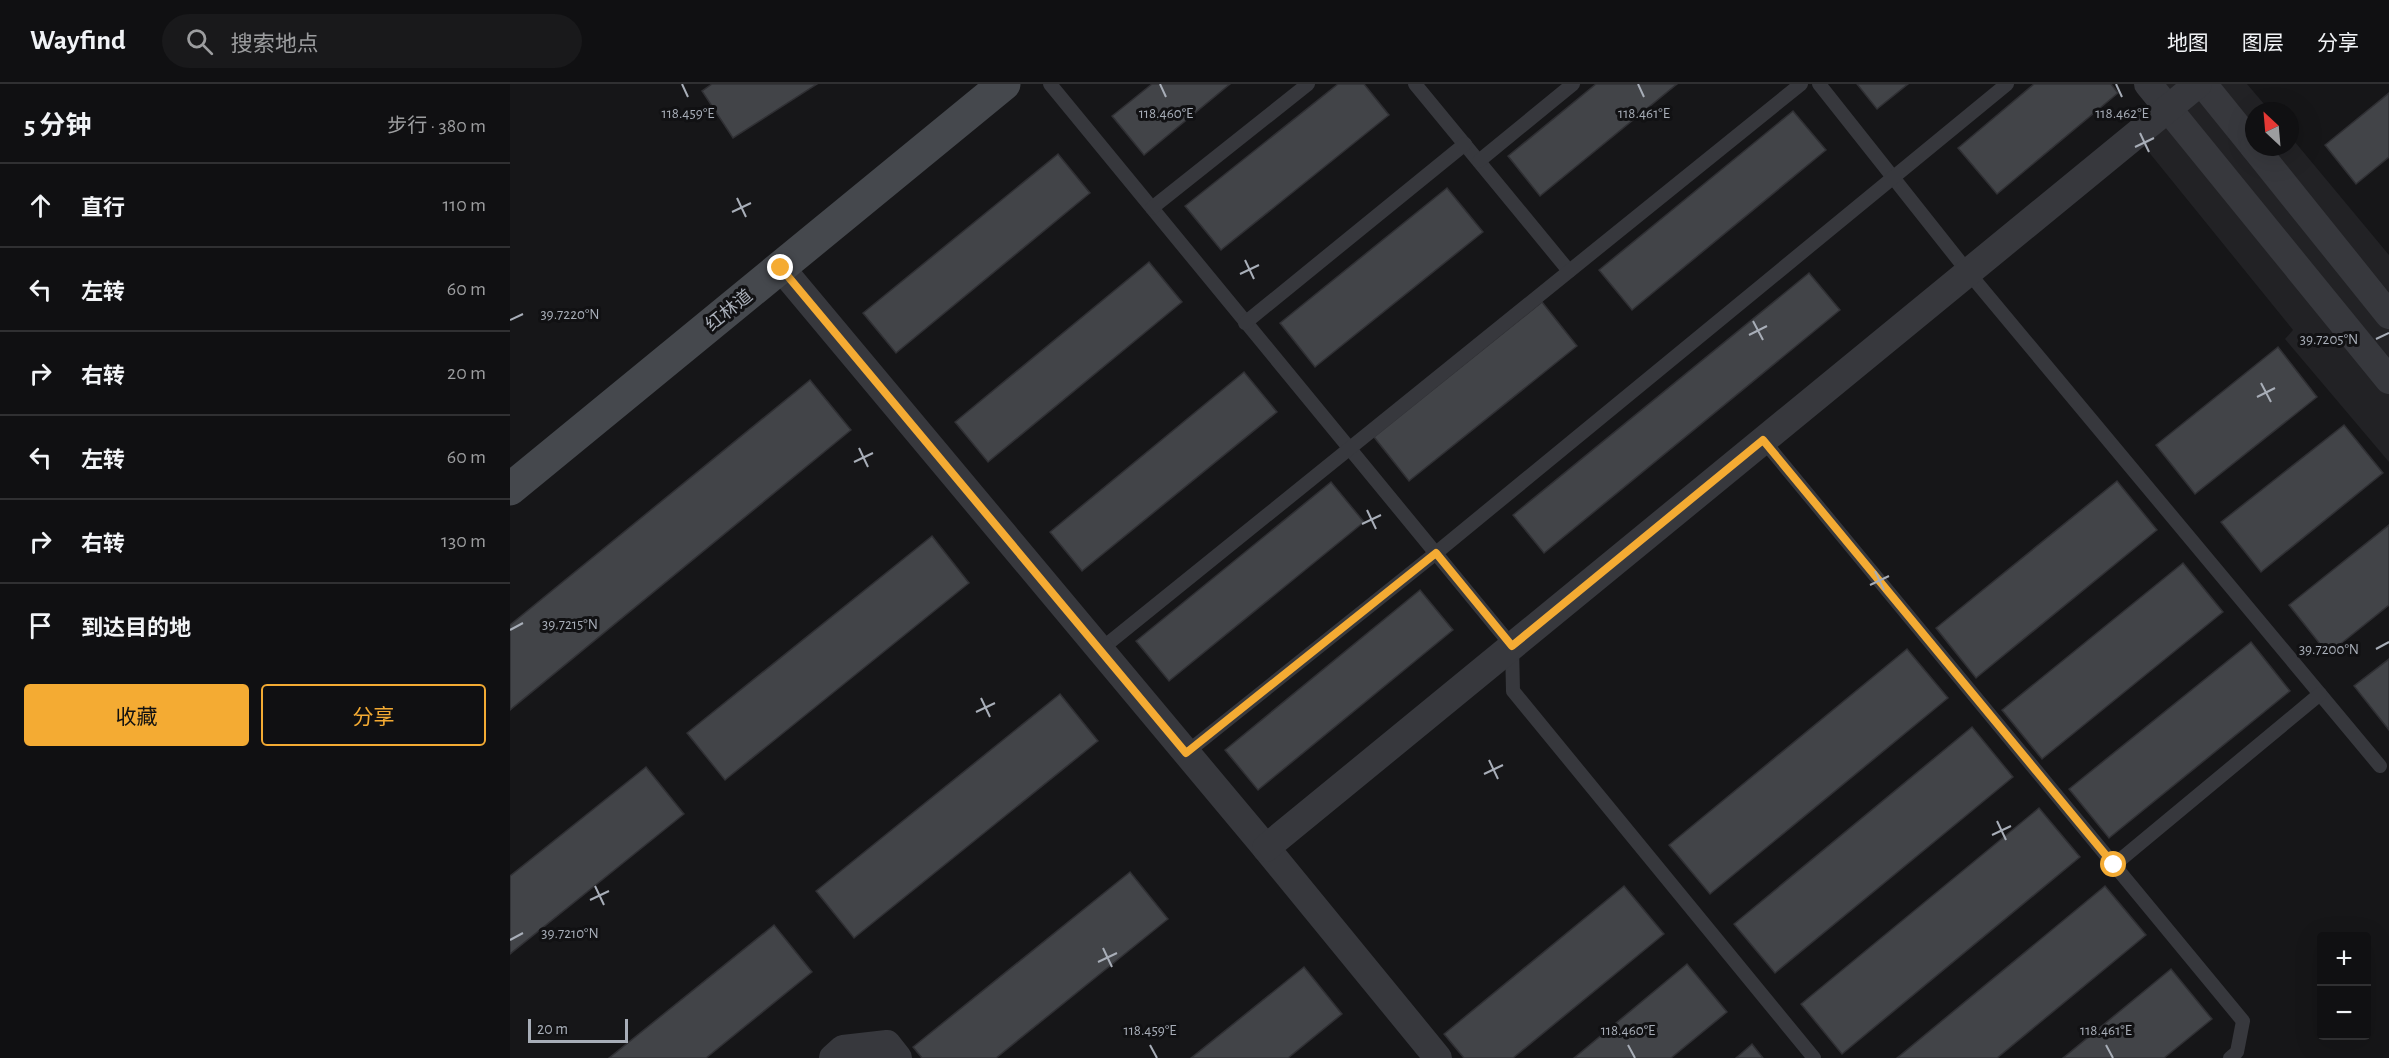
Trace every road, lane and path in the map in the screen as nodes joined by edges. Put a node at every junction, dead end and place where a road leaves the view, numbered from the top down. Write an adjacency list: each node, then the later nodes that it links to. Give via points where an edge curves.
1 (1004, 84): 19 (street, 红林道)
2 (1050, 84): 18 (lane)
3 (1308, 84): 18 (lane)
4 (1415, 84): 14 (lane)
5 (1573, 84): 16 (lane)
6 (1802, 84): 20 (lane)
7 (1819, 84): 17 (lane)
8 (2007, 84): 17 (lane)
9 (2148, 84): 12 (street)
10 (2198, 84): 12 (street)
11 (2204, 84): 13 (street)
12 (2168, 108): 21 (street); 24 (street)
13 (2245, 136)
14 (1465, 144): 16 (lane); 23 (lane)
15 (2261, 156): 22 (street)
16 (1479, 161): 20 (lane)
17 (1893, 178): 21 (lane); 28 (lane)
18 (1152, 208): 23 (lane)
19 (781, 268): 27 (street, 红林道); 30 (street)
20 (1569, 271): 26 (lane)
21 (1968, 272): 25 (street); 31 (lane)
22 (2389, 315)
23 (1245, 323): 26 (lane)
24 (2389, 380)
25 (1763, 440): 29 (street); 35 (lane)
26 (1350, 449): 28 (lane); 30 (lane)
27 (510, 489)
28 (1436, 553): 29 (lane); 32 (lane)
29 (1512, 646): 34 (street); 39 (lane, via 1513,691)
30 (1100, 650): 32 (street)
31 (2320, 694): 33 (lane); 35 (lane)
32 (1186, 753): 34 (street)
33 (2380, 766)
34 (1266, 848): 38 (street)
35 (2114, 865): 40 (lane, via 2243,1021 2237,1052)
36 (832, 1058): 37 (street, via 843,1049 886,1044)
37 (898, 1058)
38 (1438, 1058)
39 (1814, 1058)
40 (2230, 1058)

